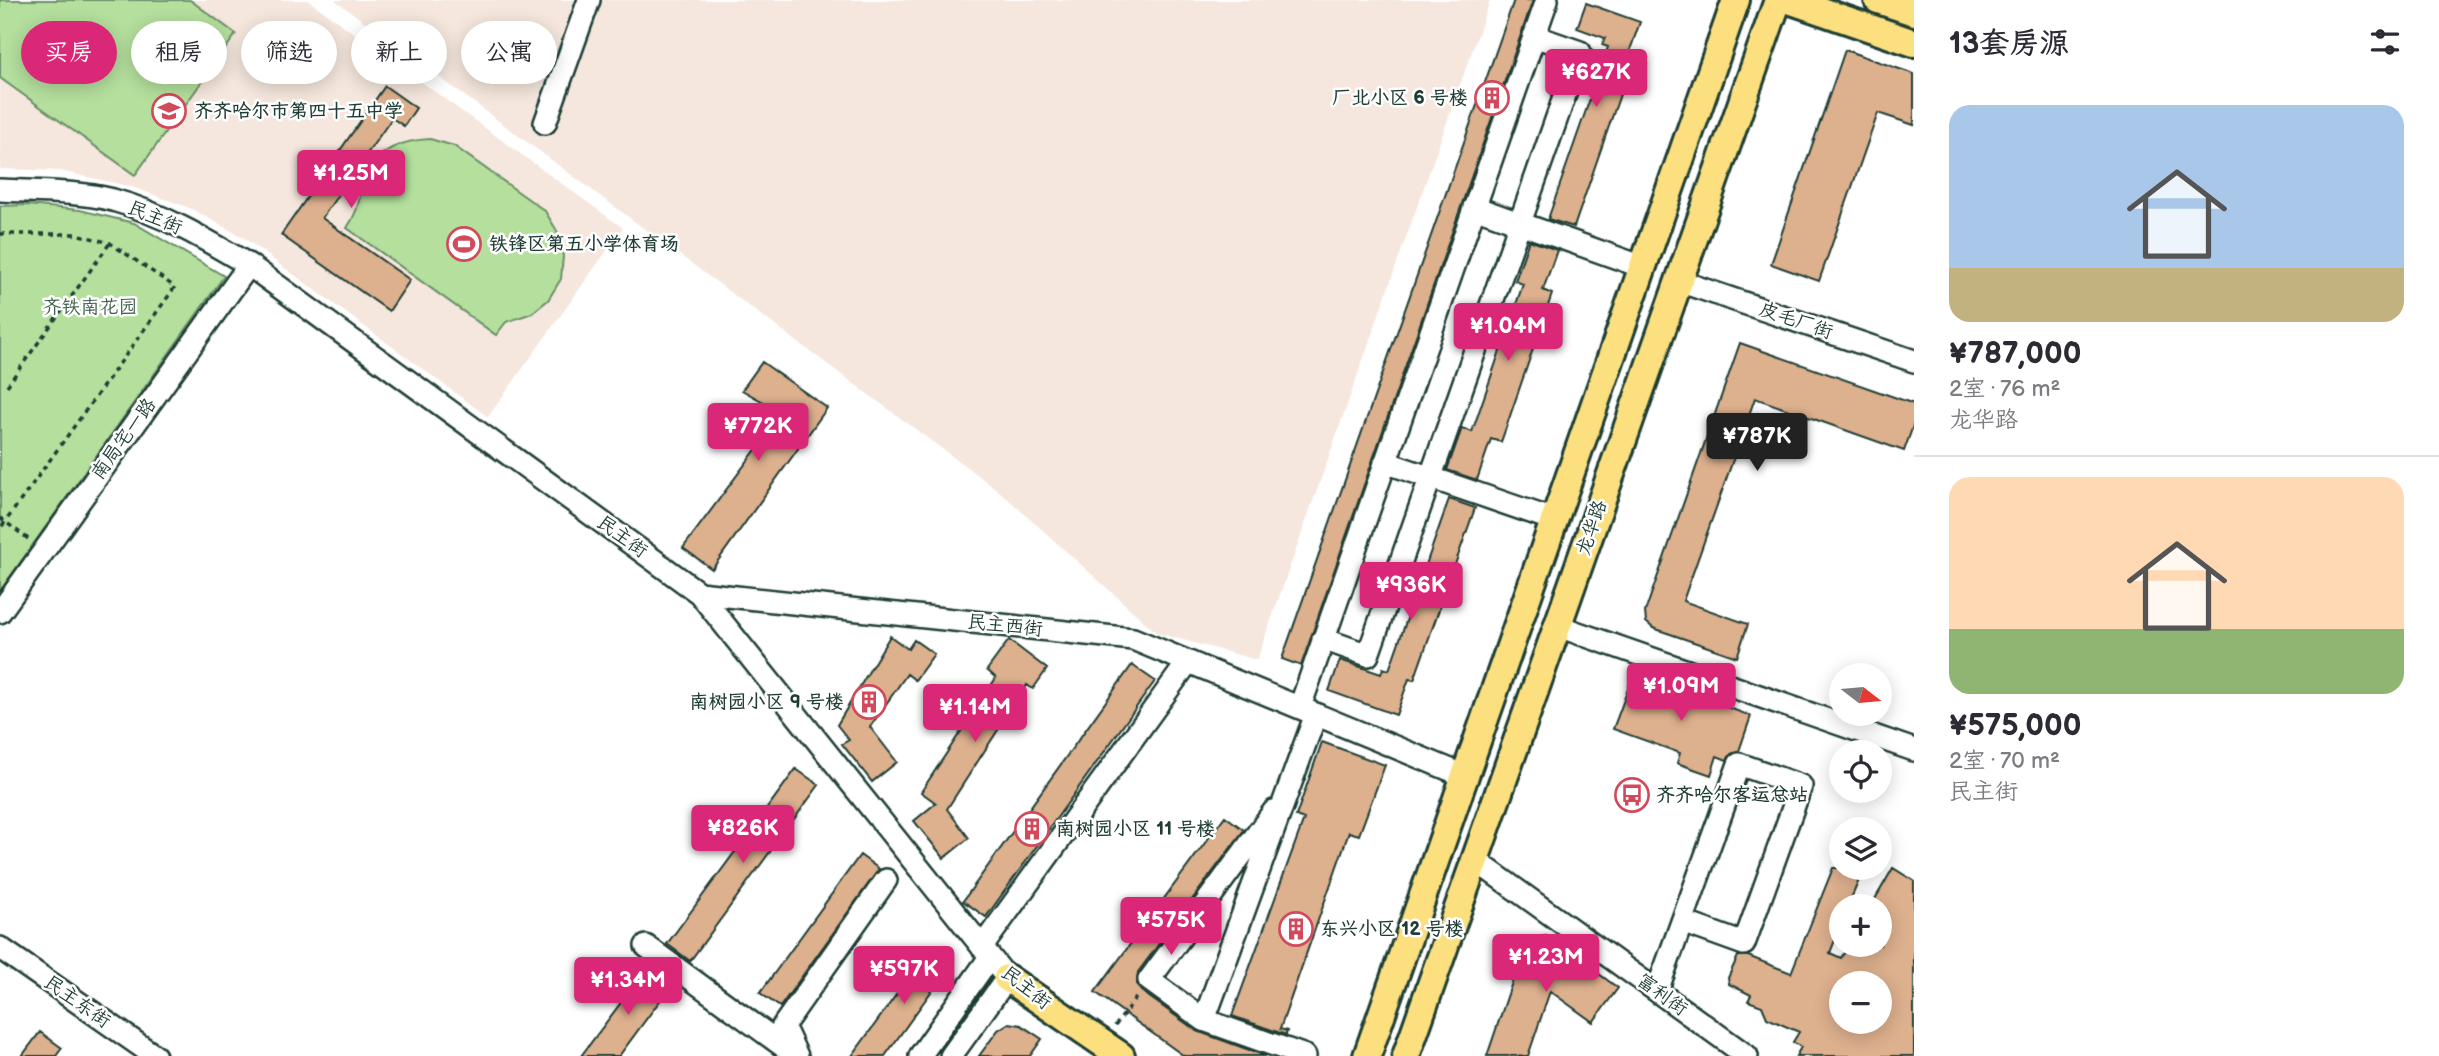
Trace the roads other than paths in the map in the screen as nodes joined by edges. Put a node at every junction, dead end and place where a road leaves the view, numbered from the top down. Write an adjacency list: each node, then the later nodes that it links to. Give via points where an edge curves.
1 (589, 0): 10 (street)
2 (1547, 0): 8 (street)
3 (1736, 0): 15 (main road, 龙华路)
4 (1778, 0): 16 (main road, 龙华路)
5 (1789, 0): 9 (main road)
6 (1878, 0): 7 (main road)
7 (1911, 8)
8 (1534, 36): 12 (street); 13 (street, via 1580,52)
9 (1914, 43)
10 (545, 123)
11 (0, 190): 14 (street, 民主街, via 113,200 206,240)
12 (1474, 207): 13 (street); 18 (street)
13 (1520, 223): 15 (street); 19 (street)
14 (249, 265): 21 (street, 民主街); 22 (street, 南局宅一路)
15 (1643, 267): 20 (main road, 龙华路)
16 (1679, 281): 17 (street, 皮毛厂街); 23 (main road, 龙华路)
17 (1914, 361)
18 (1385, 461): 19 (street); 24 (street)
19 (1431, 477): 20 (street); 24 (street, via 1368,654)
20 (1554, 520): 28 (main road, 龙华路)
21 (699, 593): 25 (street, 民主西街, via 1133,639); 35 (street, 民主街)
22 (0, 612)
23 (1558, 626): 27 (street); 30 (main road, 龙华路)
24 (1323, 639): 26 (street)
25 (1188, 662): 26 (street, 民主西街); 35 (street)
26 (1308, 711): 28 (street, 民主西街); 29 (street)
27 (1914, 750)
28 (1465, 776): 45 (main road, 龙华路)
29 (1287, 793): 38 (street); 38 (street, via 1149,980)
30 (1475, 860): 37 (street, 富利街); 46 (main road, 龙华路)
31 (886, 880): 40 (street, via 783,1026)
32 (1683, 922): 32 (street, via 1739,764 1801,786 1744,944); 37 (street)
33 (646, 946): 40 (street)
34 (0, 948): 41 (street, 民主东街)
35 (986, 952): 36 (street, 民主街); 42 (street)
36 (1007, 978): 39 (main road, 民主街); 43 (street)
37 (1657, 991): 47 (street, 富利街)
38 (1205, 1020): 44 (street)
39 (1115, 1052)
40 (796, 1055)
41 (155, 1056)
42 (919, 1056)
43 (951, 1056)
44 (1305, 1056)
45 (1367, 1056)
46 (1406, 1056)
47 (1747, 1056)

